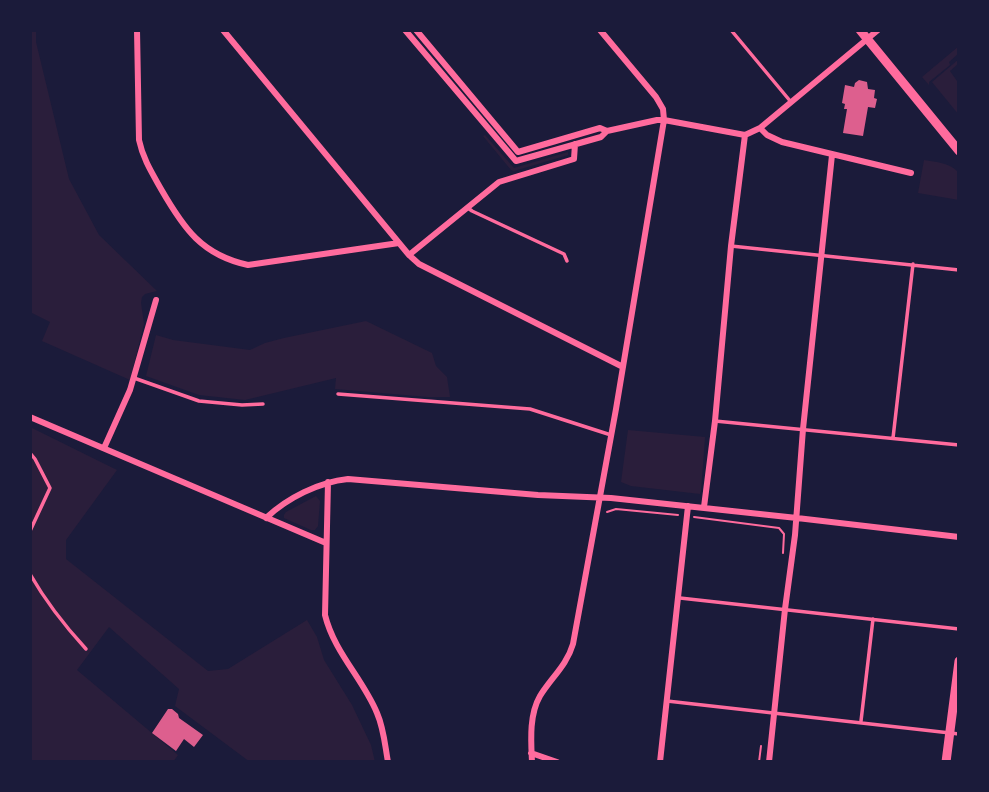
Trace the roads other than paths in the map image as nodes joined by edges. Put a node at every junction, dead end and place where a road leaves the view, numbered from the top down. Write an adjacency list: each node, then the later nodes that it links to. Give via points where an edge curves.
1 (137, 30): 20 (street, via 143,157 197,241 225,259 248,265)
2 (223, 30): 20 (street)
3 (405, 30): 15 (street, via 516,162)
4 (416, 30): 13 (street, via 518,152 600,128)
5 (600, 30): 11 (street, via 656,97)
6 (731, 30): 10 (lane)
7 (860, 30): 9 (main road)
8 (878, 30): 9 (street)
9 (867, 39): 10 (street); 16 (main road)
10 (791, 102): 12 (street)
11 (664, 120): 13 (street); 14 (street); 28 (street)
12 (761, 128): 14 (street); 17 (street, via 782,142)
13 (607, 131): 15 (street)
14 (745, 135): 21 (street)
15 (575, 144): 19 (street, via 574,159 499,182)
16 (959, 151)
17 (832, 156): 18 (street); 23 (street)
18 (911, 173)
19 (468, 208): 22 (street); 24 (lane, via 564,254)
20 (399, 243): 22 (street)
21 (731, 246): 23 (lane); 33 (street)
22 (409, 255): 28 (street, via 426,269)
23 (821, 255): 25 (lane); 34 (street)
24 (566, 261)
25 (913, 264): 26 (lane); 36 (lane)
26 (959, 270)
27 (156, 300): 29 (street)
28 (623, 367): 35 (street)
29 (134, 378): 31 (lane, via 199,401); 38 (street)
30 (338, 394): 35 (lane, via 530,410)
31 (263, 404)
32 (30, 416): 38 (street)
33 (715, 421): 34 (lane); 43 (street)
34 (803, 429): 36 (lane); 45 (street)
35 (611, 435): 41 (street)
36 (893, 438): 37 (lane)
37 (959, 445)
38 (104, 448): 44 (street)
39 (30, 453): 46 (lane, via 50,488)
40 (328, 482): 41 (street, via 365,480); 44 (street); 48 (street)
41 (600, 497): 42 (street); 60 (street, via 573,644 533,711)
42 (688, 506): 43 (street); 50 (street)
43 (704, 507): 45 (street)
44 (266, 518): 48 (street)
45 (797, 518): 47 (street); 51 (street)
46 (30, 531)
47 (959, 537)
48 (326, 543): 61 (street, via 328,627 377,713)
49 (30, 574): 54 (lane, via 43,598)
50 (677, 598): 51 (lane); 56 (street)
51 (785, 609): 52 (lane); 57 (street)
52 (873, 619): 53 (lane); 58 (lane)
53 (959, 629)
54 (86, 649)
55 (959, 661): 59 (main road)
56 (667, 701): 57 (lane); 64 (street)
57 (773, 714): 58 (lane); 65 (street)
58 (860, 722): 59 (lane)
59 (954, 735): 66 (main road)
60 (531, 753): 62 (street); 63 (street)
61 (388, 762)
62 (531, 762)
63 (557, 762)
64 (660, 762)
65 (769, 762)
66 (948, 762)

